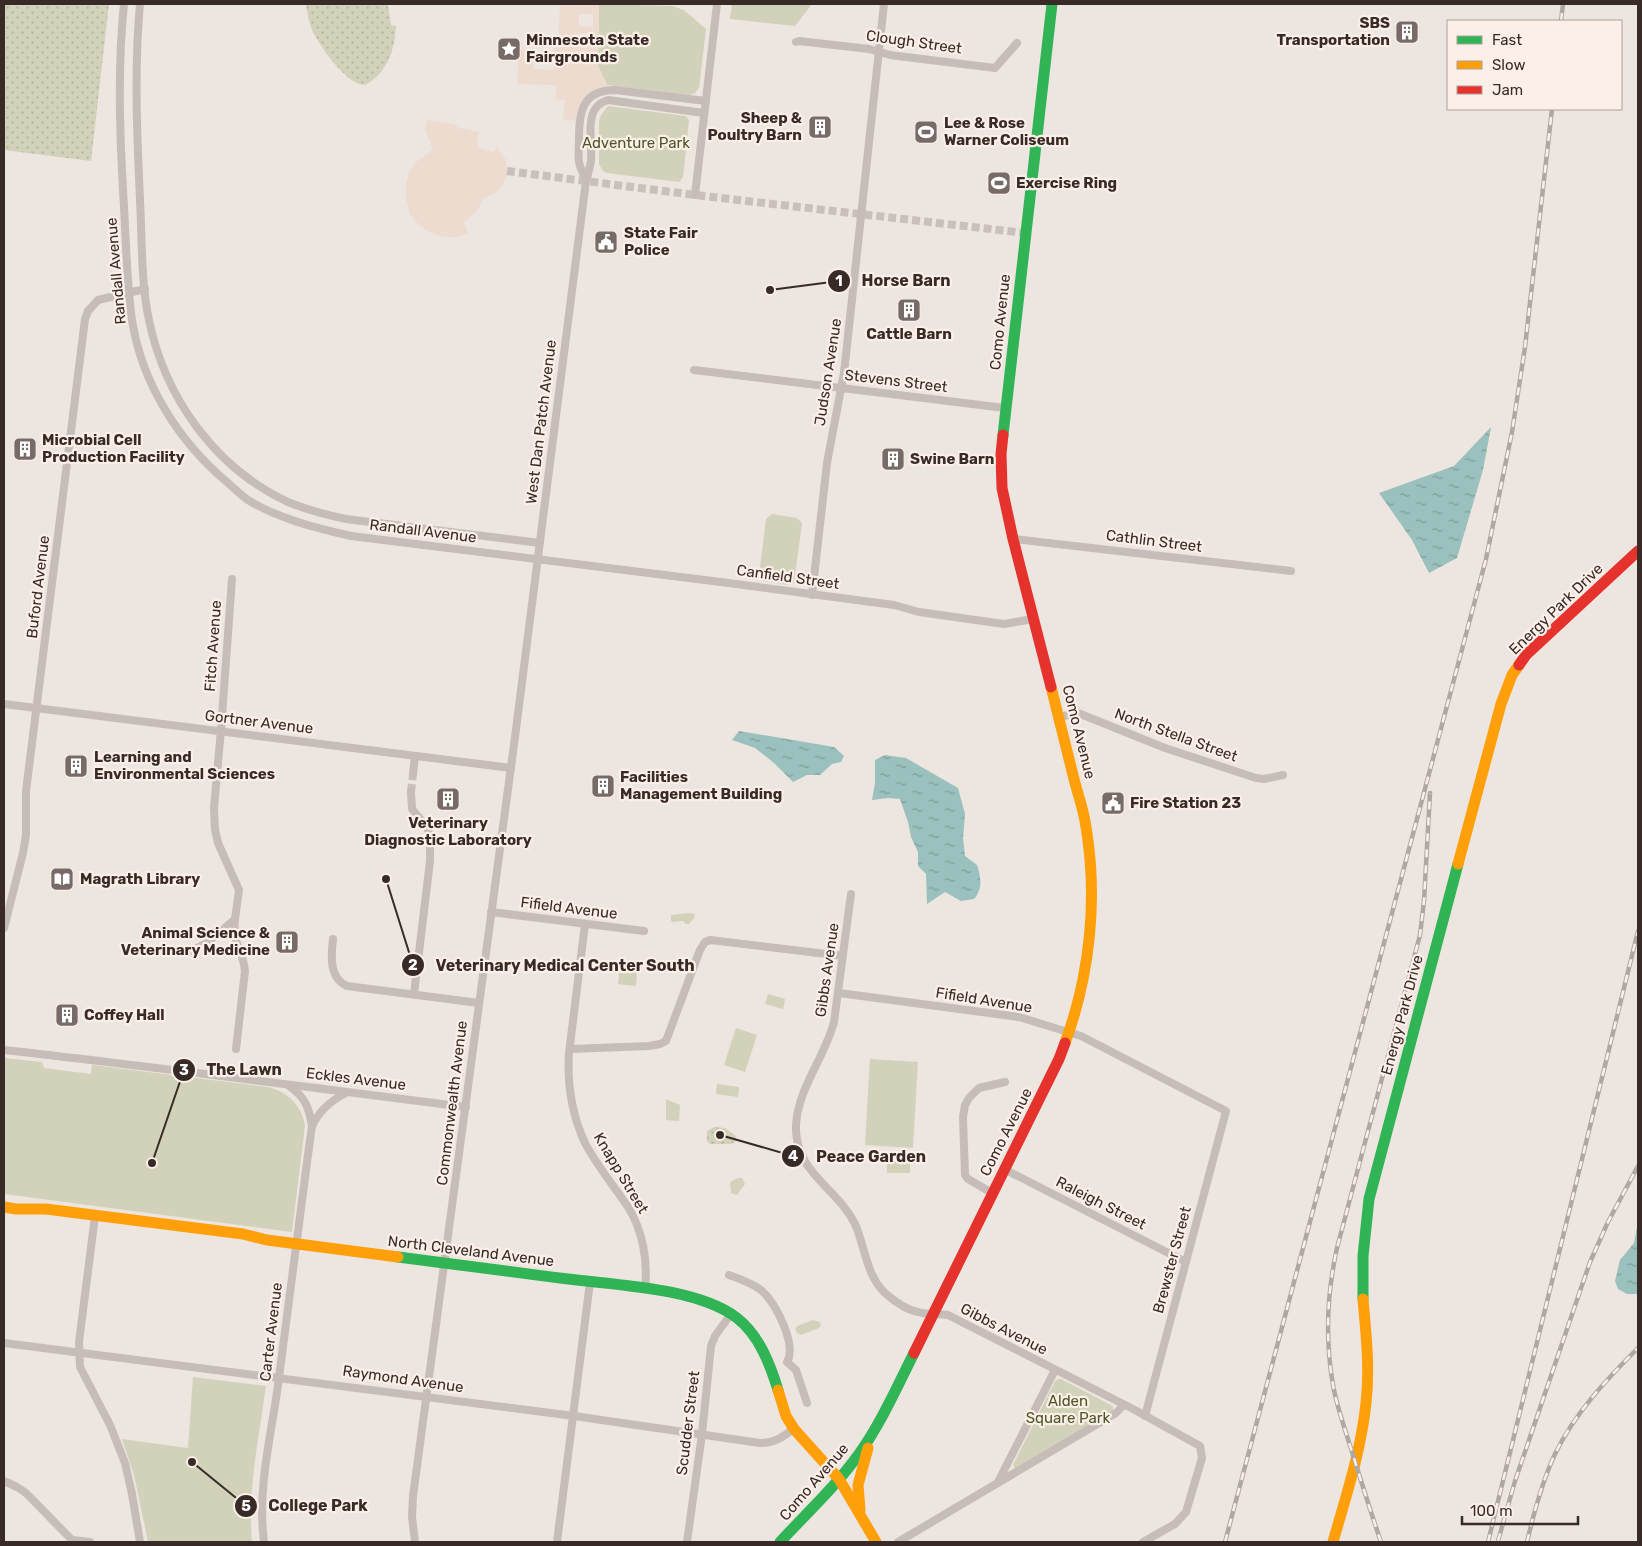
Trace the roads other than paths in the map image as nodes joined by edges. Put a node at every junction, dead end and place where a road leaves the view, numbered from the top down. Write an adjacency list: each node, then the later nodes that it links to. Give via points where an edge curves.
1 (124, 4): 14 (street, Randall Avenue, via 119,85)
2 (140, 4): 13 (street, Randall Avenue, via 136,116)
3 (716, 4): 9 (street)
4 (884, 4): 8 (street, Judson Avenue)
5 (1052, 4): 17 (main road, Como Avenue)
6 (796, 42): 8 (street, Clough Street)
7 (1017, 43): 8 (street, Clough Street, via 995,68)
8 (878, 52): 16 (street, Judson Avenue)
9 (706, 101): 10 (street); 11 (street, West Dan Patch Avenue, via 601,91 581,110 579,162)
10 (704, 113): 11 (street, West Dan Patch Avenue, via 614,100 604,102 591,118 591,162); 12 (street)
11 (586, 180): 21 (street, West Dan Patch Avenue)
12 (695, 195)
13 (145, 289): 14 (street, Buford Avenue); 18 (street, Randall Avenue, via 155,346 177,399 230,464)
14 (129, 292): 19 (street, Randall Avenue, via 132,322 149,379 179,432 199,456 247,499); 30 (street, Buford Avenue, via 98,300 85,320)
15 (694, 370): 16 (street, Stevens Street)
16 (841, 388): 17 (street, Stevens Street); 26 (street, Judson Avenue, via 827,463)
17 (1005, 408): 20 (main road, Como Avenue, via 1000,469)
18 (274, 494): 19 (street); 21 (street, Randall Avenue, via 346,520)
19 (266, 509): 23 (street, Randall Avenue, via 322,530 351,536)
20 (1013, 539): 24 (street, Cathlin Street); 27 (main road, Como Avenue)
21 (540, 543): 23 (street, West Dan Patch Avenue)
22 (1638, 551): 101 (main road, Energy Park Drive, via 1526,655 1512,675 1501,704 1369,1200 1362,1259 1368,1346 1367,1397 1359,1447)
23 (538, 559): 26 (street, Canfield Street); 28 (street, West Dan Patch Avenue)
24 (1291, 571)
25 (232, 579): 32 (street, Fitch Avenue)
26 (812, 594): 27 (street, Canfield Street, via 1004,624)
27 (1033, 619): 31 (main road, Como Avenue)
28 (523, 667): 34 (street, Commonwealth Avenue)
29 (4, 704): 30 (street, Gortner Avenue)
30 (36, 708): 32 (street, Gortner Avenue); 40 (street, Buford Avenue, via 26,791 26,835)
31 (1060, 717): 36 (street, North Stella Street, via 1078,713 1166,748 1256,778); 51 (main road, Como Avenue, via 1086,825 1092,874 1089,952)
32 (221, 730): 33 (street, Gortner Avenue); 41 (street, Fitch Avenue, via 214,820 218,843 239,890)
33 (415, 756): 34 (street, Gortner Avenue); 35 (street)
34 (510, 768): 39 (street, Commonwealth Avenue)
35 (413, 774)
36 (1283, 774)
37 (411, 792): 49 (street, via 412,809 430,835 430,861)
38 (851, 894): 47 (street, Gibbs Avenue)
39 (490, 912): 42 (street, Fifield Avenue); 50 (street, Commonwealth Avenue)
40 (5, 917): 43 (street, Buford Avenue)
41 (235, 919): 46 (street, via 196,949); 52 (street, Fitch Avenue, via 234,936 245,971)
42 (585, 924): 44 (street, Fifield Avenue); 53 (street, Knapp Street)
43 (4, 928)
44 (644, 931)
45 (333, 939): 49 (street, via 332,967 342,984)
46 (179, 953)
47 (843, 956): 48 (street, Gibbs Avenue); 53 (street, via 708,941 702,947 668,1038 663,1042 655,1046)
48 (839, 993): 51 (street, Fifield Avenue, via 1019,1017); 72 (street, Gibbs Avenue, via 829,1039 800,1107 796,1126 799,1147 812,1173 851,1217 880,1287 890,1297 917,1312)
49 (414, 994): 50 (street)
50 (479, 1003): 58 (street, Commonwealth Avenue)
51 (1069, 1033): 59 (street, Fifield Avenue, via 1081,1036); 61 (main road, Como Avenue, via 1053,1073)
52 (236, 1049)
53 (570, 1049): 70 (street, Knapp Street, via 569,1083 577,1122 593,1158 636,1223 644,1252)
54 (4, 1050): 56 (street, Eckles Avenue)
55 (1005, 1082): 62 (street, via 979,1088 967,1101 964,1113 965,1175)
56 (286, 1084): 57 (street, Eckles Avenue); 60 (street, Carter Avenue, via 301,1096 309,1108)
57 (346, 1093): 58 (street, Eckles Avenue); 60 (street, Carter Avenue, via 326,1106)
58 (466, 1107): 67 (street, Commonwealth Avenue)
59 (1226, 1112): 66 (street, Brewster Street)
60 (312, 1126): 65 (street, Carter Avenue)
61 (1004, 1169): 62 (main road, Como Avenue); 66 (street, Raleigh Street)
62 (992, 1193): 72 (main road, Como Avenue)
63 (4, 1207): 64 (main road, North Cleveland Avenue)
64 (95, 1216): 65 (main road, North Cleveland Avenue, via 243,1234); 74 (street)
65 (295, 1244): 67 (main road, North Cleveland Avenue); 78 (street, Carter Avenue)
66 (1186, 1262): 83 (street, Brewster Street)
67 (445, 1263): 69 (main road, North Cleveland Avenue); 79 (street, Commonwealth Avenue)
68 (729, 1275): 75 (street, via 754,1285 770,1300 788,1338 790,1351)
69 (590, 1282): 70 (main road, North Cleveland Avenue); 82 (street)
70 (644, 1289): 71 (main road, North Cleveland Avenue, via 704,1300)
71 (731, 1314): 77 (main road, North Cleveland Avenue, via 761,1347); 85 (street, Scudder Street, via 711,1346)
72 (933, 1314): 76 (street, Gibbs Avenue, via 948,1316); 86 (main road, Como Avenue)
73 (4, 1343): 74 (street, Raymond Avenue)
74 (78, 1353): 78 (street, Raymond Avenue); 92 (street, via 80,1367 110,1426 124,1463)
75 (787, 1362): 77 (street); 80 (street, via 796,1370)
76 (1055, 1370): 81 (street, Gibbs Avenue); 89 (street)
77 (772, 1374): 84 (main road, North Cleveland Avenue)
78 (279, 1377): 79 (street, Raymond Avenue); 93 (street, Carter Avenue, via 263,1480 261,1516)
79 (427, 1397): 82 (street, Raymond Avenue); 94 (street, Commonwealth Avenue, via 413,1496)
80 (806, 1403)
81 (1124, 1404): 83 (street, Gibbs Avenue); 89 (street, via 1116,1413)
82 (574, 1416): 85 (street, Raymond Avenue); 95 (street)
83 (1145, 1416): 100 (street, Gibbs Avenue, via 1200,1446 1202,1458 1186,1512 1175,1524)
84 (794, 1428): 85 (street, Raymond Avenue, via 785,1436 765,1444); 87 (main road, North Cleveland Avenue)
85 (702, 1434): 96 (street, Scudder Street)
86 (872, 1434): 87 (main road, Como Avenue); 90 (main road, via 858,1479)
87 (839, 1480): 90 (main road); 97 (main road, Como Avenue)
88 (4, 1481): 91 (street, via 26,1493 72,1540)
89 (997, 1484): 99 (street)
90 (861, 1517): 98 (main road)
91 (90, 1542)
92 (140, 1542)
93 (264, 1542)
94 (415, 1542)
95 (557, 1542)
96 (686, 1542)
97 (780, 1542)
98 (876, 1542)
99 (898, 1542)
100 (1143, 1542)
101 (1333, 1542)

